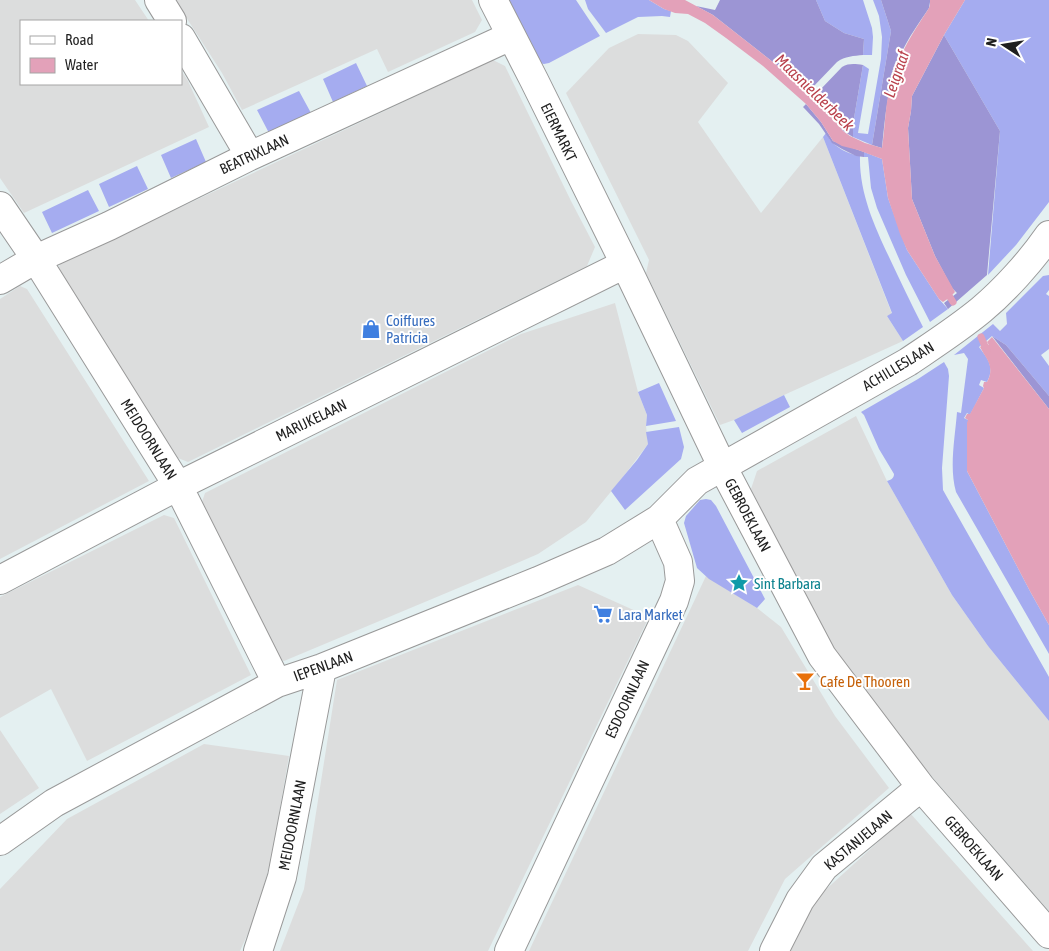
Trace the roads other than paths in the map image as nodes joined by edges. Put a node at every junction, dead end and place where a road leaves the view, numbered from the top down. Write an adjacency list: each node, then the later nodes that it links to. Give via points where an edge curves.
1 (159, 0): 3 (street)
2 (493, 0): 4 (street, EIERMARKT)
3 (171, 20)
4 (511, 36): 6 (street, BEATRIXLAAN); 10 (street, EIERMARKT)
5 (182, 40): 6 (street)
6 (250, 156): 9 (street, BEATRIXLAAN)
7 (0, 206): 9 (street, MEIDOORNLAAN)
8 (1049, 235): 12 (street, ACHILLESLAAN, via 1012,280 938,342)
9 (36, 259): 11 (street, BEATRIXLAAN); 13 (street, MEIDOORNLAAN)
10 (624, 264): 12 (street, GEBROEKLAAN); 13 (street, MARIJKELAAN)
11 (0, 280)
12 (722, 466): 14 (street, via 697,481); 18 (street, GEBROEKLAAN, via 822,656)
13 (178, 486): 15 (street, MARIJKELAAN); 17 (street, MEIDOORNLAAN)
14 (659, 519): 16 (street, IEPENLAAN, via 607,551); 22 (street, ESDOORNLAAN, via 678,562 680,581 674,601)
15 (0, 580)
16 (322, 668): 17 (street, IEPENLAAN); 21 (street, MEIDOORNLAAN, via 282,877)
17 (277, 683): 19 (street, IEPENLAAN, via 54,804)
18 (921, 787): 20 (street, GEBROEKLAAN); 23 (street, KASTANJELAAN, via 824,867 800,900)
19 (0, 841)
20 (1049, 934)
21 (258, 951)
22 (509, 951)
23 (774, 951)

